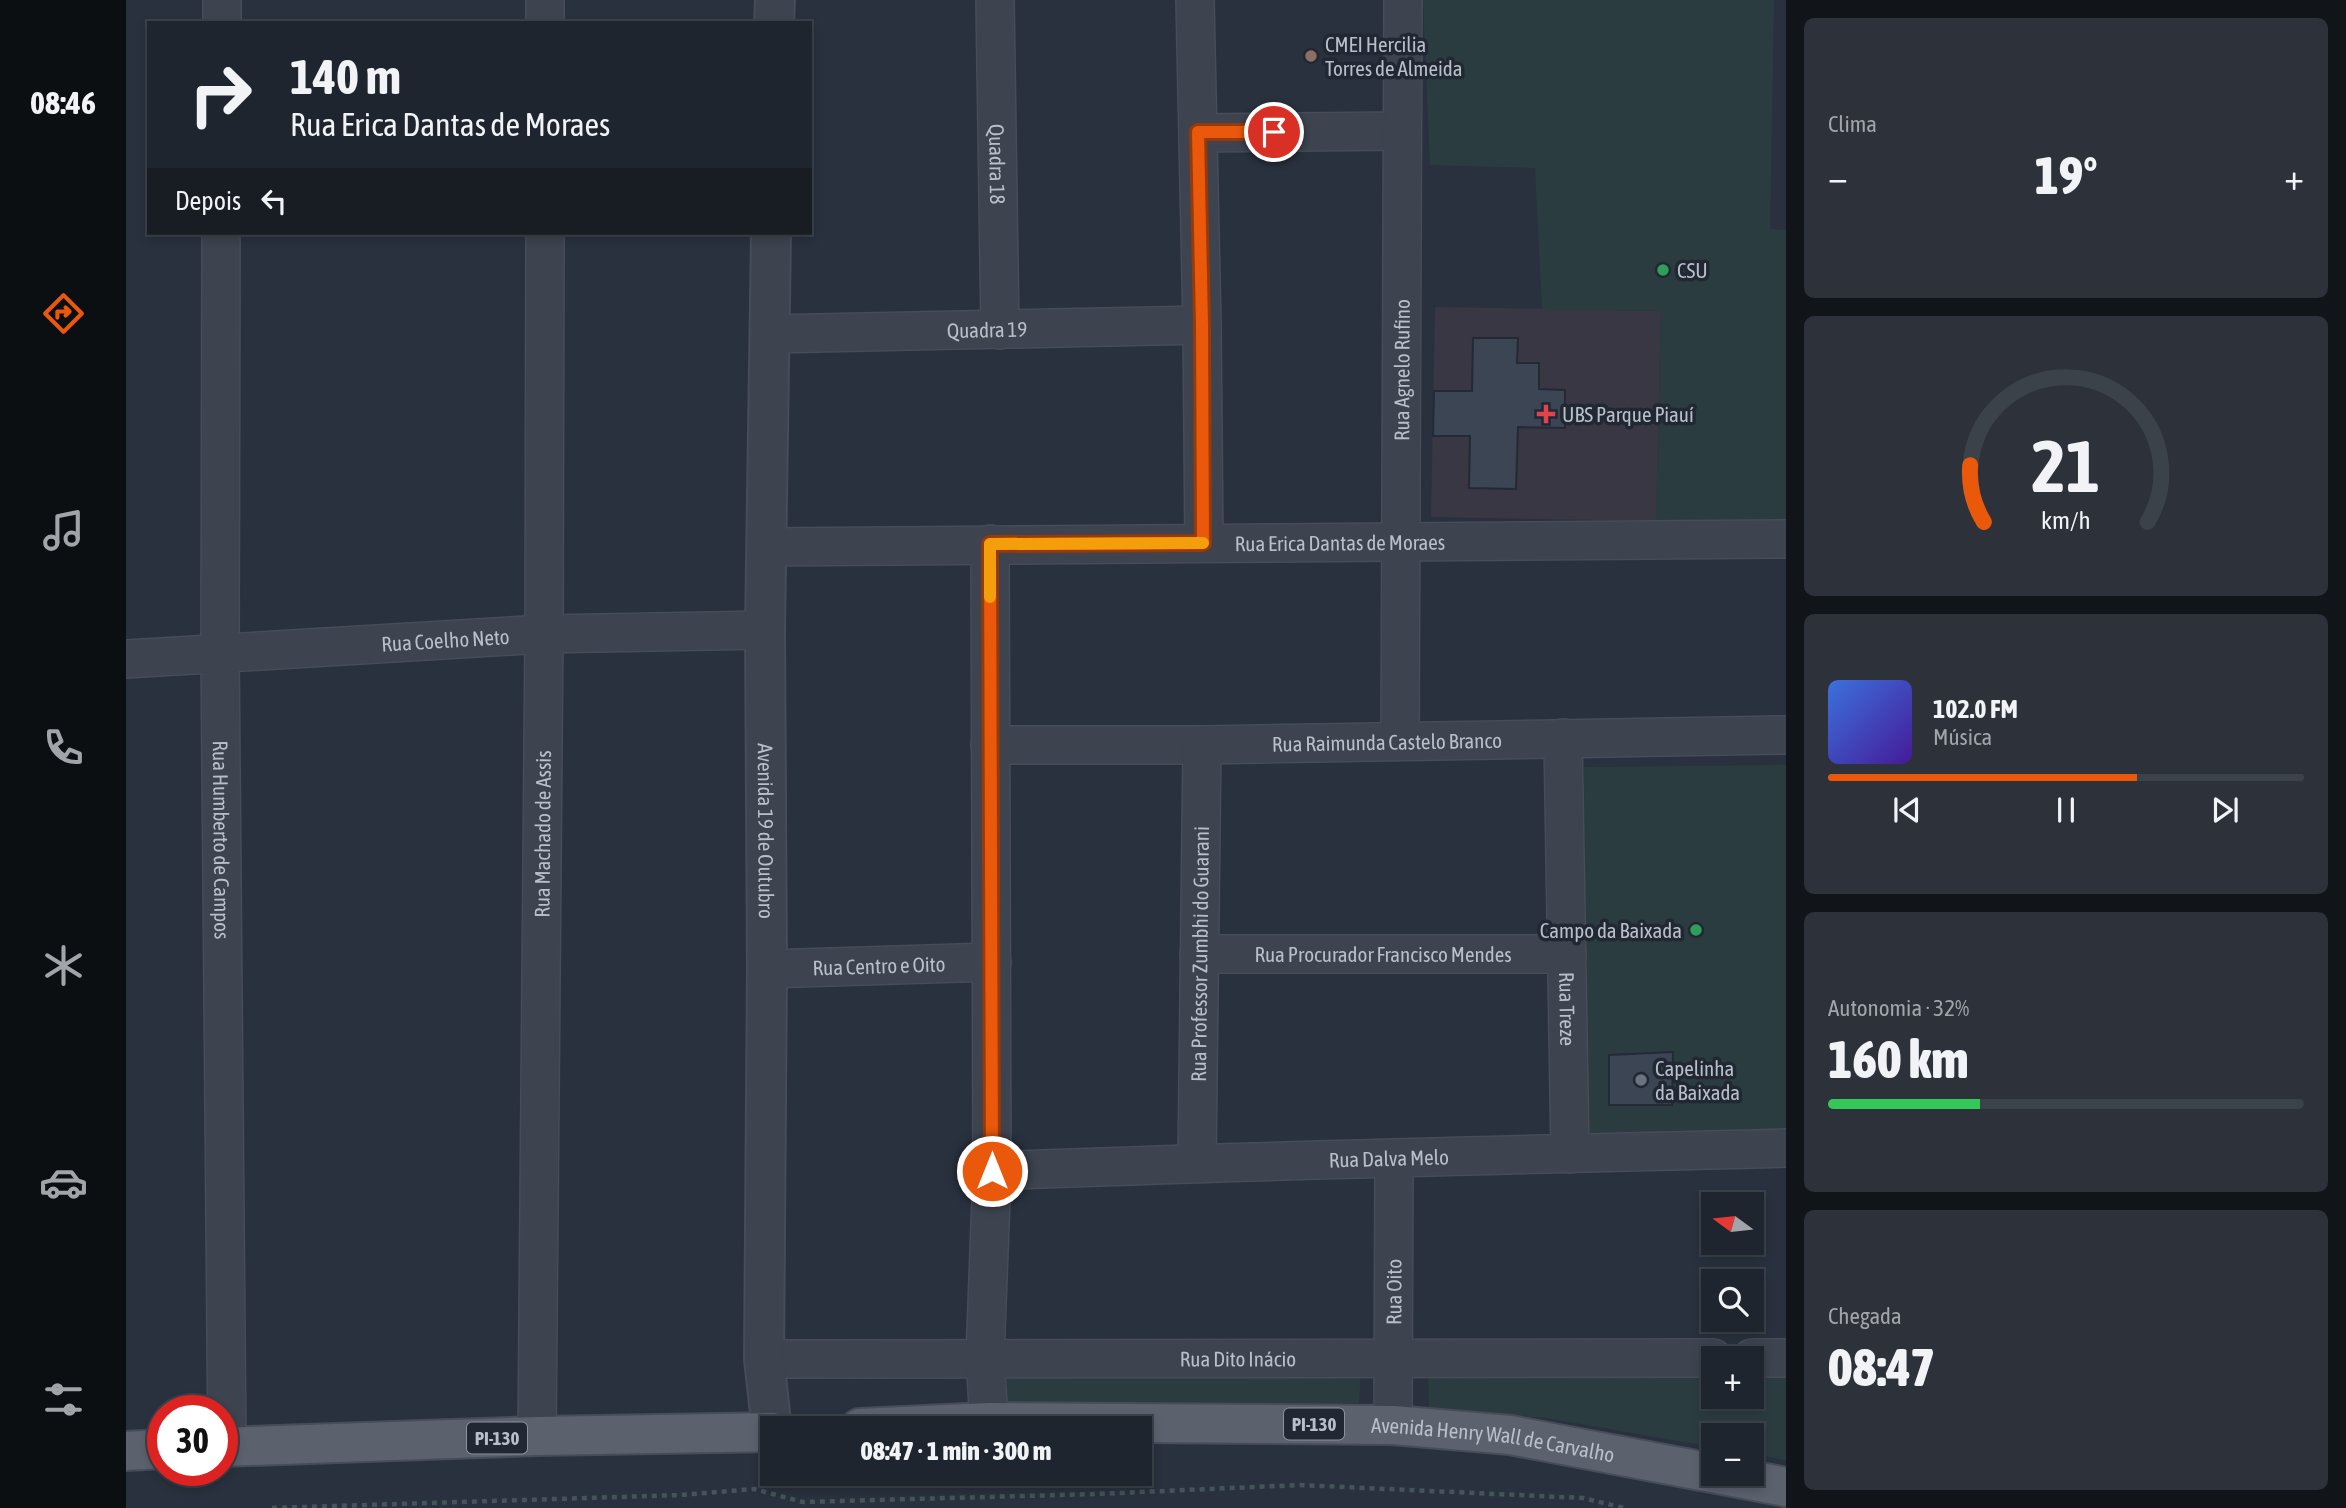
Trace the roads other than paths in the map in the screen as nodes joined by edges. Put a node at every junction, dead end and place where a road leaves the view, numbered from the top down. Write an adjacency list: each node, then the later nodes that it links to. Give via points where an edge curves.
1 (222, 0): 7 (street)
2 (545, 0): 8 (street)
3 (775, 0): 9 (street)
4 (995, 0): 16 (street, Quadra 18)
5 (1195, 0): 11 (street)
6 (1402, 0): 10 (street, Rua Agnelo Rufino)
7 (222, 21)
8 (545, 21)
9 (774, 21)
10 (1402, 131): 11 (street); 19 (street, Rua Agnelo Rufino)
11 (1198, 132): 15 (street)
12 (221, 235): 25 (street, Rua Humberto de Campos)
13 (545, 235): 24 (street, Rua Machado de Assis)
14 (771, 235): 17 (street, Avenida 19 de Outubro)
15 (1202, 325): 16 (street, Quadra 19); 20 (street)
16 (1000, 330): 17 (street, Quadra 19)
17 (770, 334): 22 (street, Avenida 19 de Outubro)
18 (1786, 539): 19 (street, Rua Erica Dantas de Moraes)
19 (1401, 541): 20 (street, Rua Erica Dantas de Moraes); 29 (street, Rua Agnelo Rufino)
20 (1203, 543): 21 (street, Rua Erica Dantas de Moraes)
21 (990, 544): 22 (street, Rua Erica Dantas de Moraes); 30 (street)
22 (766, 547): 23 (street, Avenida 19 de Outubro)
23 (765, 630): 24 (street, Rua Coelho Neto); 35 (street, Avenida 19 de Outubro)
24 (544, 634): 25 (street, Rua Coelho Neto); 53 (street, Rua Machado de Assis)
25 (220, 654): 26 (street, Rua Coelho Neto); 47 (street, Rua Humberto de Campos)
26 (126, 659)
27 (1786, 735): 28 (street, Rua Raimunda Castelo Branco)
28 (1563, 738): 29 (street, Rua Raimunda Castelo Branco); 33 (street, Rua Treze)
29 (1400, 741): 31 (street, Rua Raimunda Castelo Branco)
30 (990, 745): 31 (street, Rua Raimunda Castelo Branco); 34 (street)
31 (1202, 745): 32 (street, Rua Professor Zumbhi do Guarani)
32 (1199, 954): 33 (street, Rua Procurador Francisco Mendes); 39 (street, Rua Professor Zumbhi do Guarani)
33 (1567, 954): 37 (street, Rua Treze)
34 (992, 962): 35 (street, Rua Centro e Oito); 40 (street)
35 (767, 969): 45 (street, Avenida 19 de Outubro)
36 (1786, 1148): 37 (street, Rua Dalva Melo)
37 (1570, 1154): 38 (street, Rua Dalva Melo)
38 (1394, 1159): 39 (street, Rua Dalva Melo); 46 (street, Rua Oito)
39 (1197, 1162): 40 (street, Rua Dalva Melo)
40 (992, 1171): 41 (street)
41 (985, 1358): 45 (street, Rua Dito Inácio); 46 (street, Rua Dito Inácio); 49 (street)
42 (1701, 1358): 46 (street, Rua Dito Inácio)
43 (1764, 1358): 44 (street)
44 (1786, 1358)
45 (764, 1359): 48 (street, Avenida 19 de Outubro)
46 (1393, 1359): 51 (street, Rua Oito)
47 (225, 1395)
48 (770, 1416)
49 (989, 1416)
50 (1152, 1423): 51 (main road, Avenida Henry Wall de Carvalho / PI-130)
51 (1393, 1425): 57 (main road, Avenida Henry Wall de Carvalho / PI-130, via 1510,1435)
52 (760, 1432): 53 (main road, PI-130)
53 (537, 1436): 54 (main road, PI-130)
54 (238, 1447)
55 (147, 1450): 56 (main road)
56 (126, 1451)
57 (1770, 1493)

